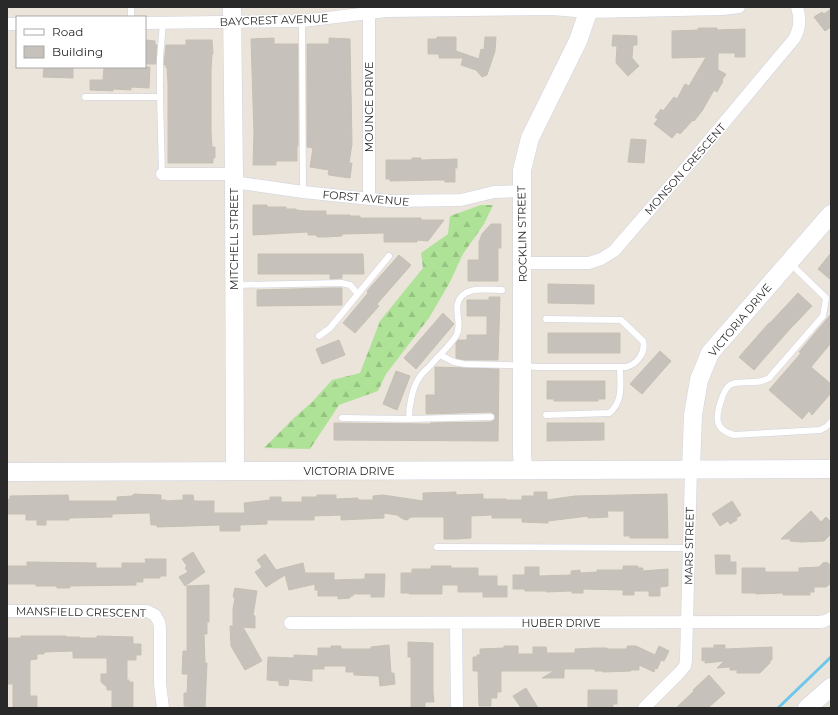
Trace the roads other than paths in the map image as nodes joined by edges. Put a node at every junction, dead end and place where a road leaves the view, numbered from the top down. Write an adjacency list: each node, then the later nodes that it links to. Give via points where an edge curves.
1 (739, 7): 4 (street, BAYCREST AVENUE)
2 (797, 7): 20 (street, MONSON CRESCENT, via 800,23 798,34 614,251 589,263)
3 (442, 8): 4 (street, BAYCREST AVENUE, via 552,9); 5 (street, BAYCREST AVENUE)
4 (588, 12): 14 (street, ROCKLIN STREET, via 578,41 530,138 522,170)
5 (369, 14): 7 (street, BAYCREST AVENUE); 16 (street, MOUNCE DRIVE)
6 (232, 15): 7 (street, BAYCREST AVENUE); 9 (street, BAYCREST AVENUE); 13 (street, MITCHELL STREET)
7 (302, 20): 15 (lane)
8 (146, 23): 9 (street, BAYCREST AVENUE)
9 (163, 23): 11 (lane)
10 (85, 97): 11 (lane)
11 (160, 97): 12 (lane)
12 (162, 174): 13 (street, FORST AVENUE)
13 (234, 178): 15 (street, FORST AVENUE); 21 (street, MITCHELL STREET)
14 (522, 191): 16 (street, FORST AVENUE, via 494,192 461,200); 20 (street, ROCKLIN STREET)
15 (303, 192): 16 (street, FORST AVENUE)
16 (369, 199)
17 (831, 214): 19 (street, VICTORIA DRIVE)
18 (389, 256): 23 (lane)
19 (789, 262): 24 (lane); 37 (street, VICTORIA DRIVE, via 710,353 699,380 692,415)
20 (523, 263): 28 (street, ROCKLIN STREET)
21 (234, 285): 23 (lane, via 342,283 350,285); 38 (street, MITCHELL STREET)
22 (502, 290): 27 (lane, via 468,291 459,299 457,333)
23 (358, 294): 26 (lane, via 330,328)
24 (829, 298): 34 (lane, via 824,316 769,378 757,383 736,383 726,388 718,422 723,430 734,435 820,430)
25 (546, 319): 29 (lane, via 617,319 624,322 643,344 641,355 635,363)
26 (319, 336)
27 (440, 355): 28 (lane, via 459,364); 33 (lane, via 420,377 408,409)
28 (522, 365): 29 (lane); 36 (street, ROCKLIN STREET)
29 (620, 366): 30 (lane, via 620,397 615,408 609,413)
30 (546, 415)
31 (491, 417): 33 (lane)
32 (342, 418): 33 (lane)
33 (408, 419)
34 (831, 422)
35 (831, 469): 37 (street, VICTORIA DRIVE)
36 (523, 470): 37 (street, VICTORIA DRIVE); 38 (street, VICTORIA DRIVE)
37 (691, 470): 41 (street, MARS STREET)
38 (235, 471): 39 (street, VICTORIA DRIVE)
39 (7, 472)
40 (437, 548): 41 (lane)
41 (690, 548): 45 (street, MARS STREET)
42 (7, 611): 48 (street, MANSFIELD CRESCENT, via 147,611 156,614 160,628 160,684)
43 (831, 618): 45 (street, HUBER DRIVE, via 820,622)
44 (290, 622): 46 (street, HUBER DRIVE)
45 (687, 622): 46 (street, HUBER DRIVE); 50 (street, MARS STREET, via 685,666)
46 (456, 623): 49 (street)
47 (831, 687): 51 (street)
48 (163, 708)
49 (457, 708)
50 (644, 708)
51 (806, 708)

